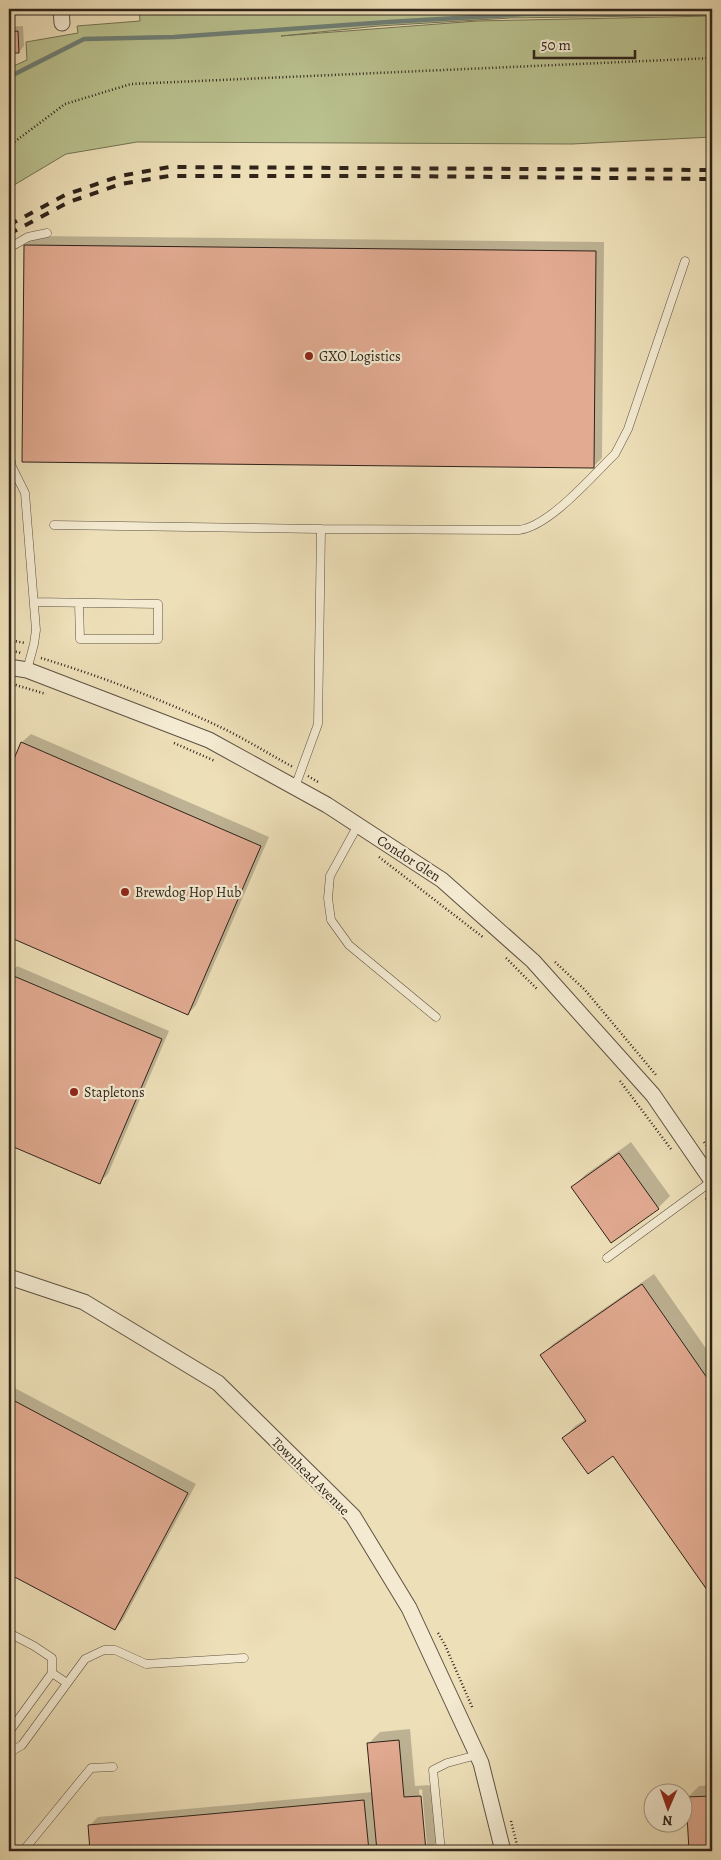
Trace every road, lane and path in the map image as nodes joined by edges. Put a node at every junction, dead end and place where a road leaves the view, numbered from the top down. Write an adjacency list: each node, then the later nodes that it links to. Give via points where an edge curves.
1 (445, 9): 2 (path)
2 (374, 11)
3 (712, 58): 4 (path, via 131,84 65,104)
4 (9, 146)
5 (48, 233): 6 (lane, via 28,237)
6 (9, 248)
7 (685, 262): 10 (lane, via 620,446 540,524 520,530)
8 (9, 452): 11 (lane, via 12,468 26,493)
9 (54, 525): 10 (lane)
10 (321, 529): 21 (lane, via 318,724)
11 (34, 602): 12 (lane); 14 (lane)
12 (79, 603): 12 (lane, via 80,640 158,640 158,604)
13 (9, 634): 14 (path, via 14,641)
14 (34, 644): 16 (lane)
15 (9, 667): 16 (street, Condor Glen)
16 (27, 670): 21 (street, Condor Glen, via 209,740)
17 (9, 683): 18 (path)
18 (53, 696)
19 (172, 742): 20 (path)
20 (218, 762)
21 (294, 787): 22 (street, Condor Glen)
22 (358, 825): 27 (lane, via 330,876 331,920 349,945); 30 (street, Condor Glen, via 442,880 533,961 653,1095)
23 (374, 854): 24 (path)
24 (487, 941)
25 (501, 953): 26 (path)
26 (538, 990)
27 (436, 1017)
28 (618, 1079): 29 (path)
29 (672, 1149)
30 (708, 1184): 31 (path); 32 (lane)
31 (712, 1210)
32 (607, 1258)
33 (9, 1277): 42 (street, Townhead Avenue, via 84,1302 218,1383 353,1516 409,1608)
34 (435, 1628): 39 (path)
35 (9, 1633): 37 (lane, via 52,1658)
36 (244, 1658): 38 (lane, via 146,1664 115,1650 104,1650 85,1659)
37 (52, 1673): 38 (lane); 40 (lane)
38 (67, 1683): 41 (lane, via 22,1745)
39 (473, 1709)
40 (9, 1732)
41 (9, 1753)
42 (477, 1755): 46 (lane, via 433,1770); 47 (street, Townhead Avenue)
43 (113, 1767): 45 (lane, via 91,1768)
44 (510, 1816): 48 (path)
45 (27, 1850)
46 (441, 1851)
47 (503, 1851)
48 (518, 1851)

